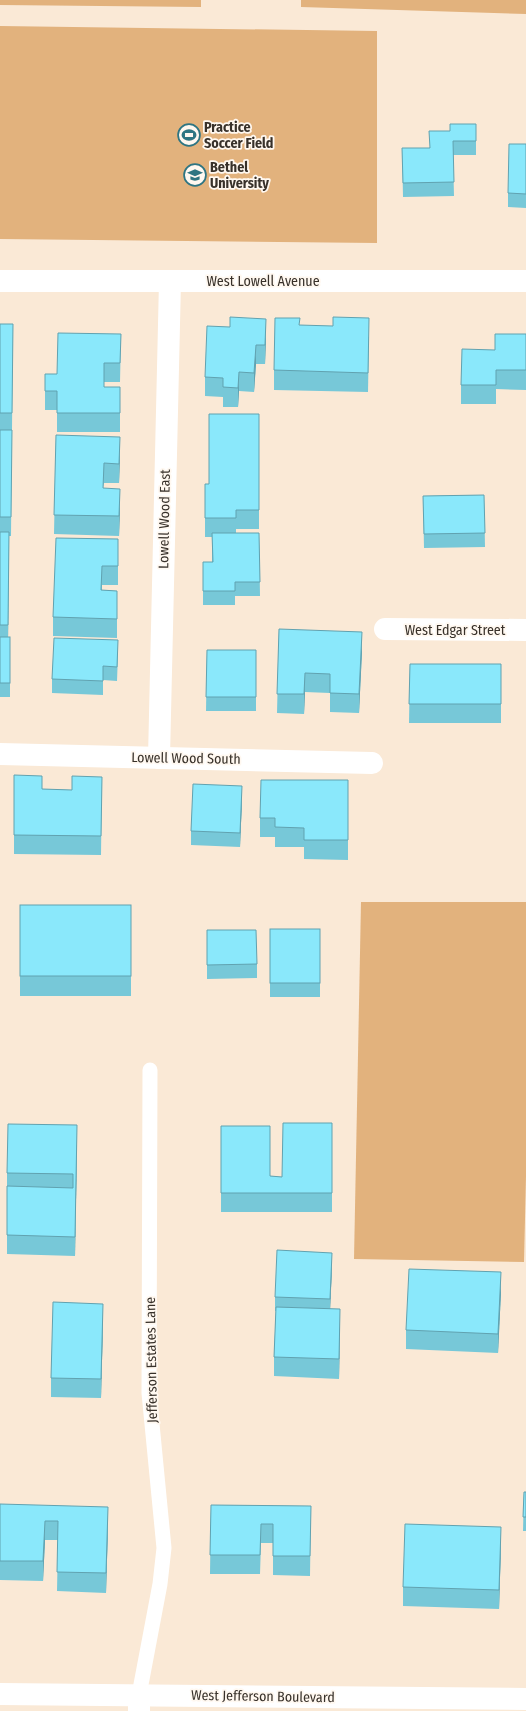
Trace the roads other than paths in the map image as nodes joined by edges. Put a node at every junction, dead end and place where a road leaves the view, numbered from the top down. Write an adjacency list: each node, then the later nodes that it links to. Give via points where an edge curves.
1 (0, 281): 2 (street, West Lowell Avenue)
2 (170, 281): 3 (street, West Lowell Avenue); 7 (street, Lowell Wood East)
3 (526, 282)
4 (385, 629): 5 (street, West Edgar Street)
5 (526, 630)
6 (0, 754): 7 (street, Lowell Wood South)
7 (159, 758): 8 (street, Lowell Wood South)
8 (372, 763)
9 (150, 1070): 12 (lane, Jefferson Estates Lane, via 148,1393 164,1548)
10 (0, 1694): 12 (street, West Jefferson Boulevard)
11 (526, 1699): 13 (street, West Jefferson Boulevard)
12 (139, 1703): 13 (street, West Jefferson Boulevard)
13 (357, 1704)

